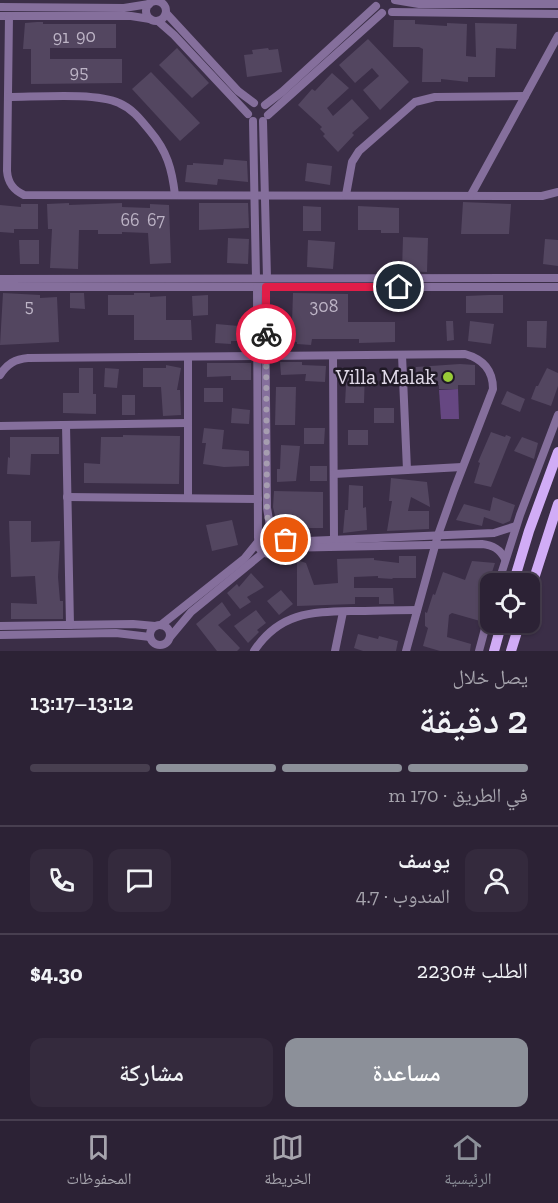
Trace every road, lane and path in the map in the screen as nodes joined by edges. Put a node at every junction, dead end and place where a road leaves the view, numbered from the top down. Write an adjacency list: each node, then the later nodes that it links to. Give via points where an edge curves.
1 (394, 0): 3 (street, via 413,4); 8 (street)
2 (152, 2): 6 (street); 7 (street, via 124,8); 10 (street, via 146,12)
3 (468, 2): 5 (street)
4 (377, 4): 8 (street); 12 (street)
5 (558, 4)
6 (165, 6): 10 (street, via 163,18); 15 (street, via 238,91)
7 (8, 10): 10 (street); 14 (street)
8 (392, 12): 9 (street)
9 (558, 14)
10 (154, 20): 17 (street, via 174,35)
11 (558, 36): 13 (street)
12 (311, 72): 16 (street); 18 (street)
13 (525, 96): 23 (street, via 435,97 415,102 359,151 352,162); 24 (street)
14 (8, 97): 21 (street, via 101,98 122,104 139,117 164,149); 21 (street, via 7,171 18,192 30,196)
15 (254, 103): 16 (street); 17 (street, via 249,108)
16 (265, 105): 18 (street)
17 (250, 117): 18 (street); 20 (street)
18 (266, 118): 22 (street)
19 (558, 192): 24 (street, via 542,196)
20 (255, 194): 21 (street); 22 (street); 28 (street)
21 (175, 195)
22 (265, 195): 23 (street); 28 (street)
23 (346, 195): 24 (street)
24 (471, 195)
25 (558, 278): 29 (street)
26 (0, 279): 27 (street)
27 (151, 282): 28 (street); 31 (street)
28 (261, 282): 29 (street); 33 (street)
29 (362, 282): 30 (street)
30 (558, 287)
31 (0, 288)
32 (402, 355): 34 (street); 42 (street, via 465,354 480,360 491,373 493,389); 43 (street)
33 (262, 356): 34 (street); 35 (street); 47 (street); 50 (street, via 267,508)
34 (333, 356): 44 (street)
35 (188, 357): 36 (street, via 28,358 14,361); 38 (street)
36 (0, 375)
37 (558, 415): 49 (street)
38 (188, 423): 39 (street); 46 (street)
39 (66, 425): 40 (street); 45 (street)
40 (0, 426)
41 (558, 452): 59 (main road)
42 (462, 467): 43 (street); 51 (street)
43 (406, 470): 44 (street)
44 (334, 474): 52 (street)
45 (67, 497): 46 (street); 63 (street)
46 (188, 498): 47 (street)
47 (258, 499): 53 (street)
48 (558, 504): 60 (main road)
49 (516, 526): 51 (street, via 494,533); 57 (street)
50 (272, 532): 53 (street, via 262,533); 54 (street)
51 (438, 535): 52 (street); 55 (street)
52 (334, 540): 54 (street)
53 (258, 541): 56 (street); 65 (street, via 244,559)
54 (279, 543): 55 (street); 56 (street, via 273,554)
55 (435, 545): 57 (street, via 488,544 499,549); 61 (street)
56 (263, 553): 70 (street, via 191,612)
57 (505, 559): 58 (street)
58 (501, 573)
59 (516, 573)
60 (536, 573)
61 (417, 610): 62 (street); 75 (street)
62 (343, 612): 73 (street, via 311,612 285,621 263,638); 74 (street)
63 (70, 625): 64 (street); 65 (street)
64 (0, 626)
65 (158, 626): 70 (street, via 169,630); 71 (street, via 152,630)
66 (484, 633): 76 (street)
67 (499, 633): 77 (main road)
68 (517, 633): 78 (main road)
69 (0, 635): 71 (street, via 116,633)
70 (170, 639): 71 (street, via 165,645); 72 (street)
71 (155, 644)
72 (170, 651)
73 (254, 651)
74 (335, 651)
75 (406, 651)
76 (479, 651)
77 (494, 651)
78 (512, 651)

